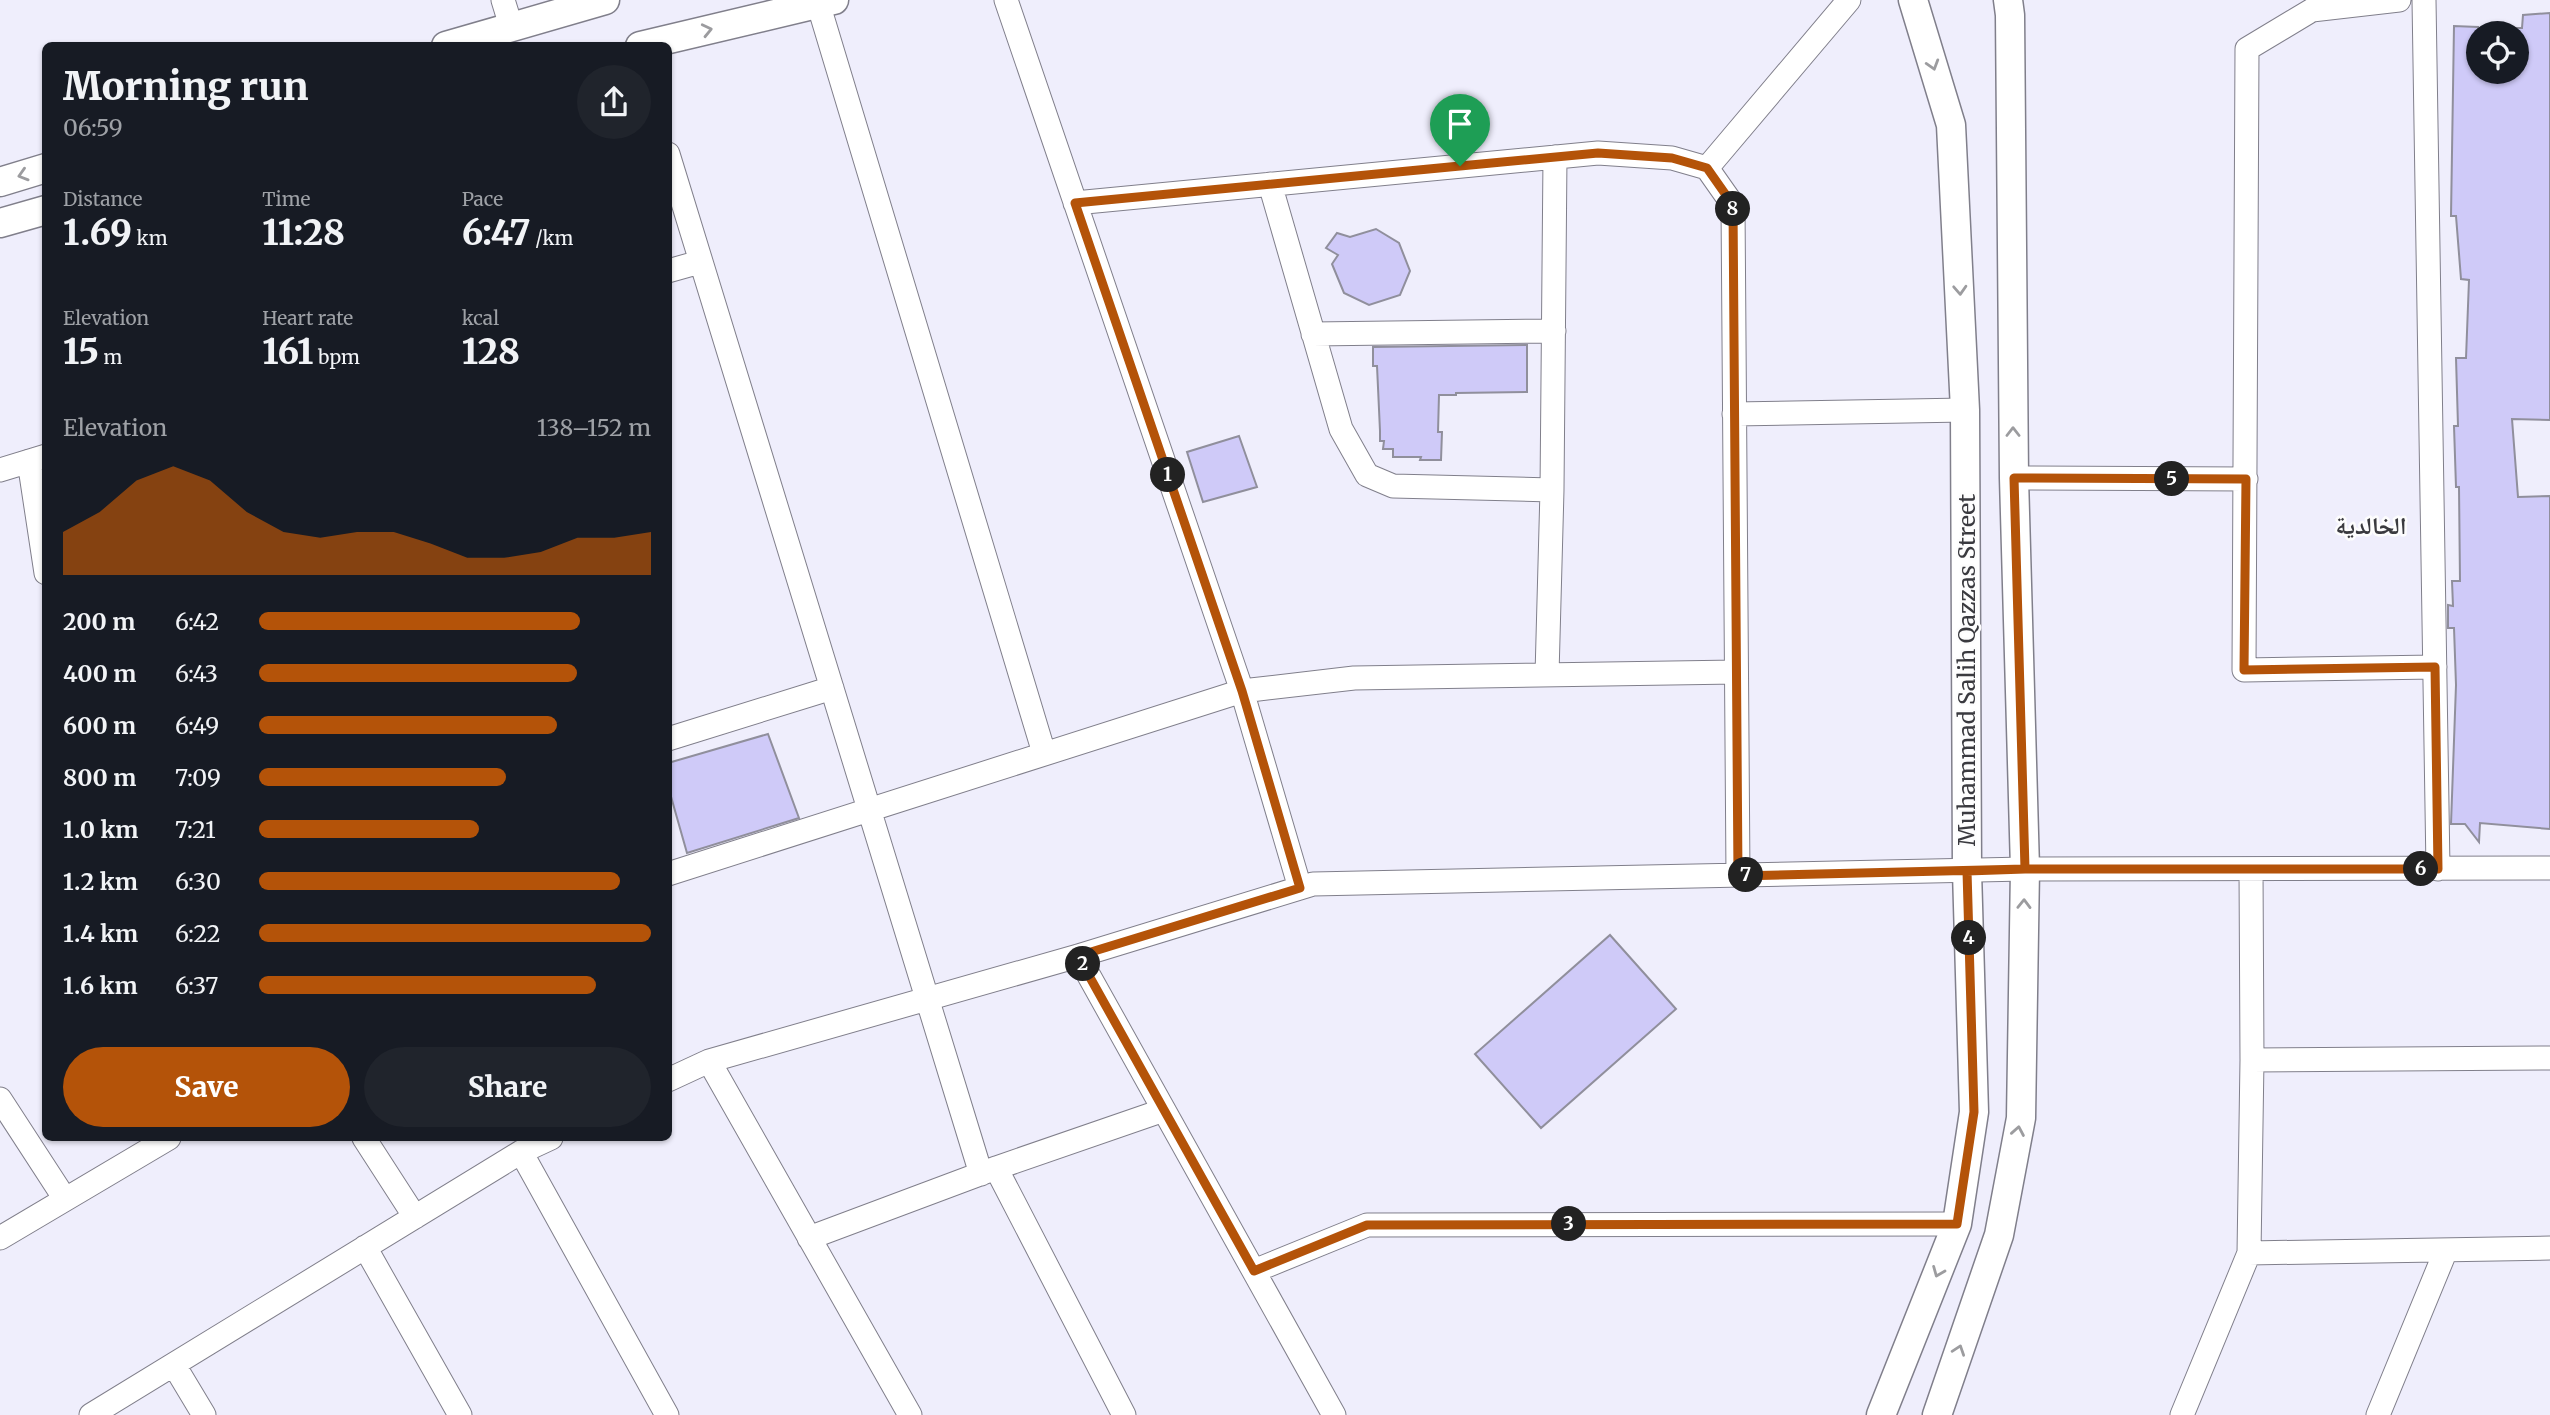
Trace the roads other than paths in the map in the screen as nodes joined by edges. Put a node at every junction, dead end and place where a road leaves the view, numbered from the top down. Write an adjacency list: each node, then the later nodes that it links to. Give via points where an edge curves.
1 (605, 0): 9 (street)
2 (1006, 0): 18 (street)
3 (1849, 0): 14 (street)
4 (1913, 0): 25 (street, Muhammad Salih Qazzas Street, one-way to 25, via 1951,125)
5 (2008, 0): 29 (street, one-way to 5)
6 (2399, 0): 30 (street, via 2312,10 2247,49)
7 (2424, 0): 33 (street)
8 (826, 2): 11 (street, one-way to 8); 39 (street)
9 (507, 13): 10 (street)
10 (453, 42)
11 (657, 42)
12 (1555, 157): 14 (street, via 1598,153 1660,157); 17 (street); 23 (street)
13 (672, 168): 21 (street)
14 (1707, 168): 26 (street, via 1733,205)
15 (42, 169): 16 (street, one-way to 16)
16 (0, 182)
17 (1270, 184): 18 (street); 24 (street)
18 (1075, 203): 37 (street)
19 (42, 211): 20 (street)
20 (0, 223)
21 (700, 262): 22 (street); 36 (street)
22 (672, 270)
23 (1553, 331): 24 (street); 31 (street)
24 (1313, 334): 31 (street, via 1341,429 1367,475 1394,486)
25 (1965, 410): 26 (street); 45 (street, Muhammad Salih Qazzas Street)
26 (1734, 414): 34 (street)
27 (37, 459): 28 (street); 32 (street)
28 (0, 470)
29 (2014, 478): 30 (street); 42 (street)
30 (2246, 479): 33 (street, via 2244,670)
31 (1552, 490): 35 (street)
32 (42, 522)
33 (2435, 667): 44 (street)
34 (1736, 672): 35 (street); 47 (street)
35 (1547, 675): 37 (street, via 1354,678)
36 (832, 688): 38 (street); 40 (street)
37 (1242, 691): 39 (street); 48 (street)
38 (672, 738)
39 (1044, 753): 40 (street)
40 (870, 809): 46 (street); 50 (street)
41 (2550, 868): 44 (street)
42 (2025, 869): 43 (street); 45 (street); 81 (street, one-way to 42, via 1999,1235 2021,1118)
43 (2251, 869): 44 (street); 52 (street)
44 (2438, 869)
45 (1967, 871): 47 (street); 64 (street, Muhammad Salih Qazzas Street, via 1974,1112)
46 (672, 873)
47 (1738, 876): 48 (street, via 1313,884)
48 (1300, 888): 49 (street)
49 (1078, 956): 50 (street); 56 (street)
50 (928, 999): 53 (street); 61 (street)
51 (2550, 1058): 52 (street)
52 (2252, 1060): 70 (street)
53 (709, 1061): 54 (street); 66 (street)
54 (672, 1078)
55 (0, 1099): 62 (street)
56 (1164, 1110): 61 (street); 71 (street)
57 (164, 1141): 62 (street)
58 (366, 1141): 63 (street)
59 (545, 1141): 60 (street)
60 (521, 1152): 63 (street); 76 (street)
61 (988, 1171): 66 (street); 78 (street)
62 (65, 1199): 65 (street)
63 (415, 1217): 67 (street)
64 (1957, 1224): 71 (street, via 1367,1225); 80 (street, Muhammad Salih Qazzas Street, one-way to 80)
65 (0, 1238)
66 (810, 1238): 77 (street)
67 (365, 1247): 72 (street); 75 (street)
68 (2550, 1248): 69 (street)
69 (2446, 1250): 70 (street); 83 (street)
70 (2249, 1253): 82 (street)
71 (1254, 1271): 79 (street)
72 (174, 1365): 73 (street); 74 (street)
73 (91, 1415)
74 (204, 1415)
75 (460, 1415)
76 (667, 1415)
77 (911, 1415)
78 (1124, 1415)
79 (1334, 1415)
80 (1881, 1415)
81 (1937, 1415)
82 (2182, 1415)
83 (2378, 1415)

